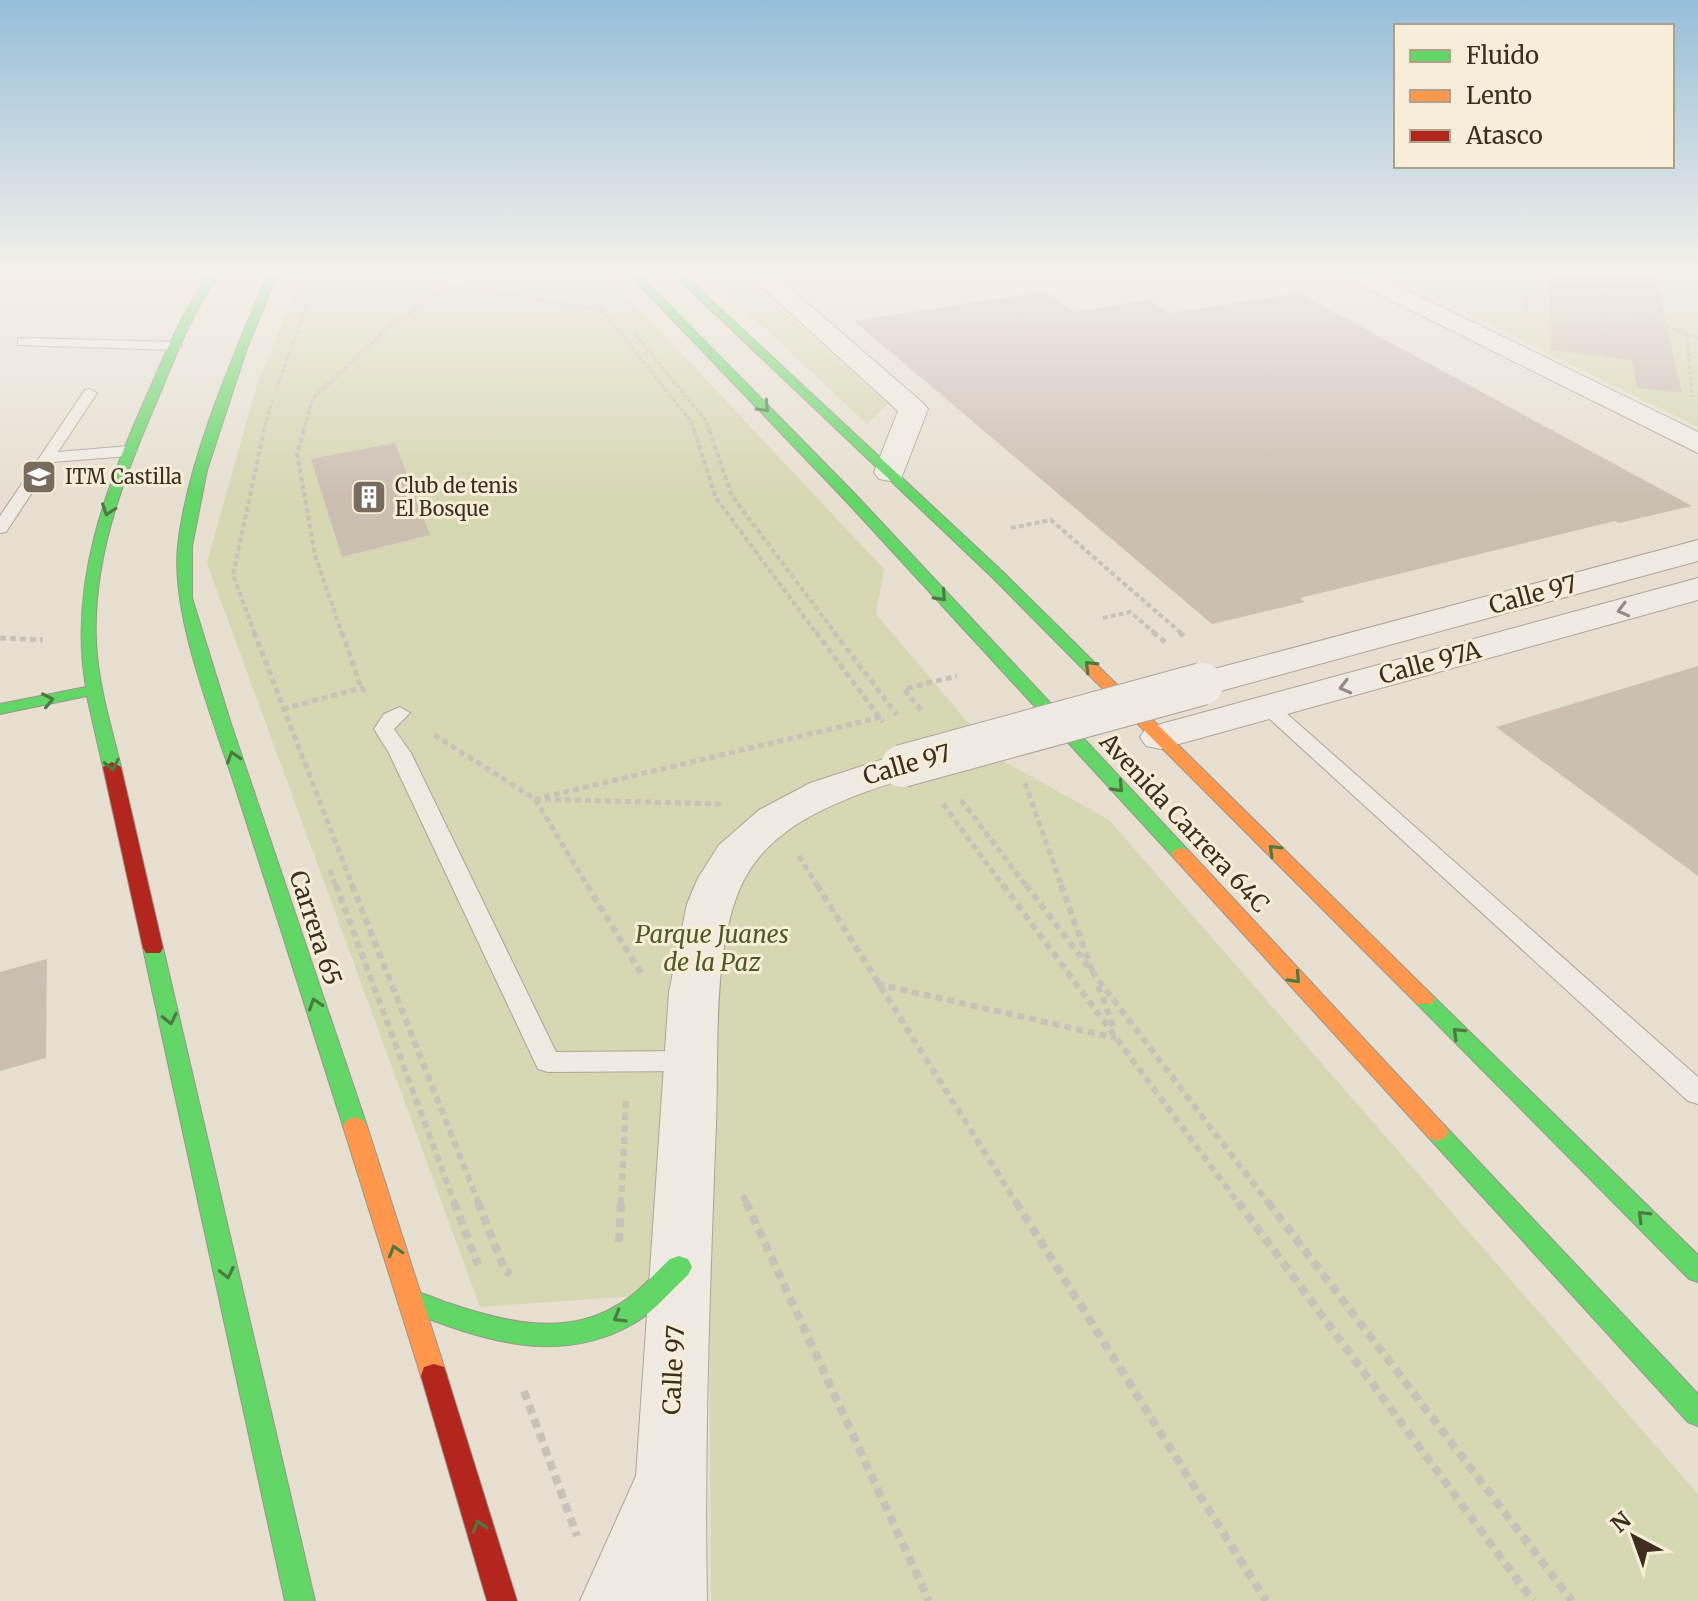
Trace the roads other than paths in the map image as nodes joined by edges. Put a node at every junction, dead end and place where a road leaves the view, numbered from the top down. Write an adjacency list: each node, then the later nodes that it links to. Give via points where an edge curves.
1 (164, 346): 2 (lane)
2 (175, 346): 10 (main road)
3 (242, 346): 25 (main road, Carrera 65, one-way to 3, via 185,598 183,558 195,487)
4 (703, 346): 26 (main road, Avenida Carrera 64C, one-way to 26, via 850,497)
5 (755, 346): 12 (main road, Avenida Carrera 64C)
6 (841, 346): 12 (street, via 913,409)
7 (1501, 346): 9 (street)
8 (90, 393): 11 (lane)
9 (1696, 443)
10 (129, 451): 11 (lane); 16 (main road, one-way to 16, via 103,525 90,591 88,642)
11 (48, 458): 13 (lane)
12 (890, 472): 20 (main road, Avenida Carrera 64C, one-way to 12)
13 (0, 528)
14 (1698, 550): 21 (street, Calle 97, bridge, via 1216,681 904,746 860,778 800,804 768,825 722,876 701,939)
15 (1698, 589): 17 (street, Calle 97A, one-way to 17)
16 (95, 690): 18 (main road, one-way to 16); 28 (main road, one-way to 28)
17 (1269, 708): 20 (street, Calle 97A); 22 (lane)
18 (0, 709)
19 (400, 713): 21 (lane, via 384,729 548,1062)
20 (1161, 737): 24 (main road, Avenida Carrera 64C, one-way to 20)
21 (692, 1061): 23 (street, Calle 97)
22 (1698, 1093)
23 (679, 1267): 25 (main road, one-way to 25, via 625,1316 590,1333 550,1340 503,1334); 27 (street, Calle 97)
24 (1698, 1271)
25 (411, 1301): 29 (main road, Carrera 65, one-way to 25)
26 (1698, 1413)
27 (669, 1469): 30 (street, Calle 97, via 643,1547); 31 (street, Calle 97)
28 (300, 1601)
29 (502, 1601)
30 (617, 1601)
31 (670, 1601)

